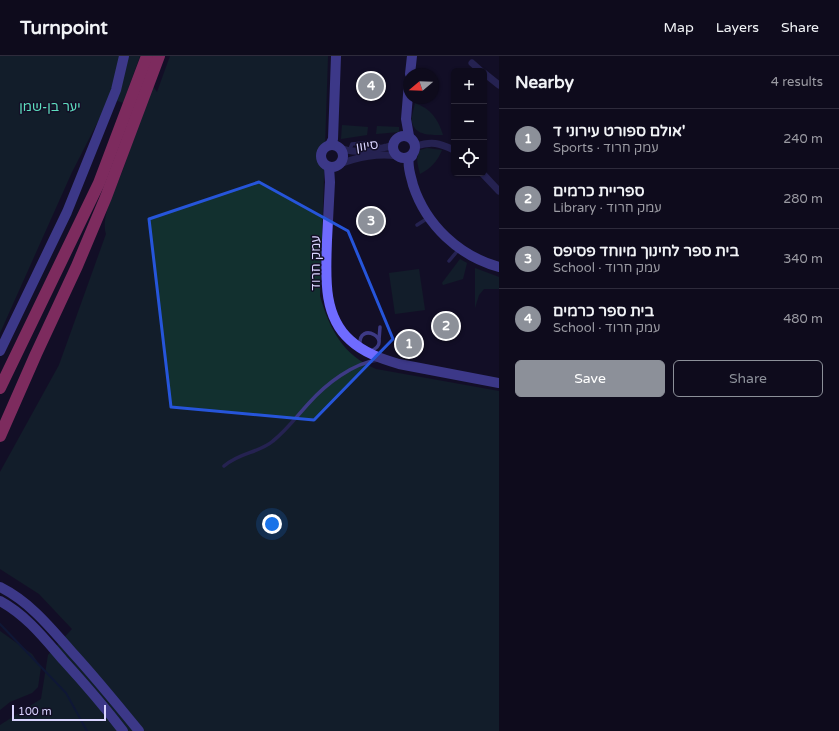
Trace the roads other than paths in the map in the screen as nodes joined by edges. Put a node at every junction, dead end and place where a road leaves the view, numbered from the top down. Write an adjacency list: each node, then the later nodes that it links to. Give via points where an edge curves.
1 (124, 56): 33 (street, via 116,90 68,212)
2 (147, 56): 36 (highway, via 99,183)
3 (159, 56): 10 (highway)
4 (163, 56): 10 (lane)
5 (336, 56): 16 (street)
6 (412, 56): 8 (street)
7 (472, 63): 9 (street)
8 (411, 68)
9 (478, 68)
10 (154, 69): 37 (highway, via 77,266)
11 (487, 75): 12 (street)
12 (498, 82)
13 (407, 104): 14 (street, via 406,119)
14 (409, 136): 15 (street, via 399,137); 17 (street)
15 (394, 142): 16 (street, סיוון, via 391,146 381,148 349,151); 19 (street)
16 (334, 146): 21 (street, via 341,150 343,156); 22 (street, via 323,149 320,156 322,162)
17 (416, 146): 18 (street, via 428,142); 20 (street)
18 (451, 149)
19 (397, 156): 20 (street); 21 (street, סיוון, via 388,154 357,158)
20 (412, 156): 25 (street, via 408,163 409,172 415,191)
21 (340, 164): 22 (street)
22 (329, 167): 32 (street, עמק חרוד, via 326,280 328,294 339,327 350,340)
23 (485, 176): 24 (street)
24 (499, 191)
25 (429, 217): 26 (lane); 27 (street, via 439,230)
26 (417, 226)
27 (460, 248): 28 (lane); 29 (street, via 484,262)
28 (449, 261)
29 (499, 267)
30 (380, 327): 31 (lane)
31 (379, 341): 32 (lane, via 376,349); 32 (lane, via 374,334 363,335 360,344)
32 (364, 350): 34 (street, עמק חרוד)
33 (0, 351)
34 (385, 360): 35 (street, עמק חרוד); 38 (lane, via 369,361 354,366 310,402 272,442 258,450 232,458)
35 (499, 383)
36 (0, 388)
37 (0, 436)
38 (224, 466)
39 (0, 587): 42 (street, via 16,596 44,620)
40 (0, 601): 41 (street, via 36,628)
41 (123, 731)
42 (138, 731)

